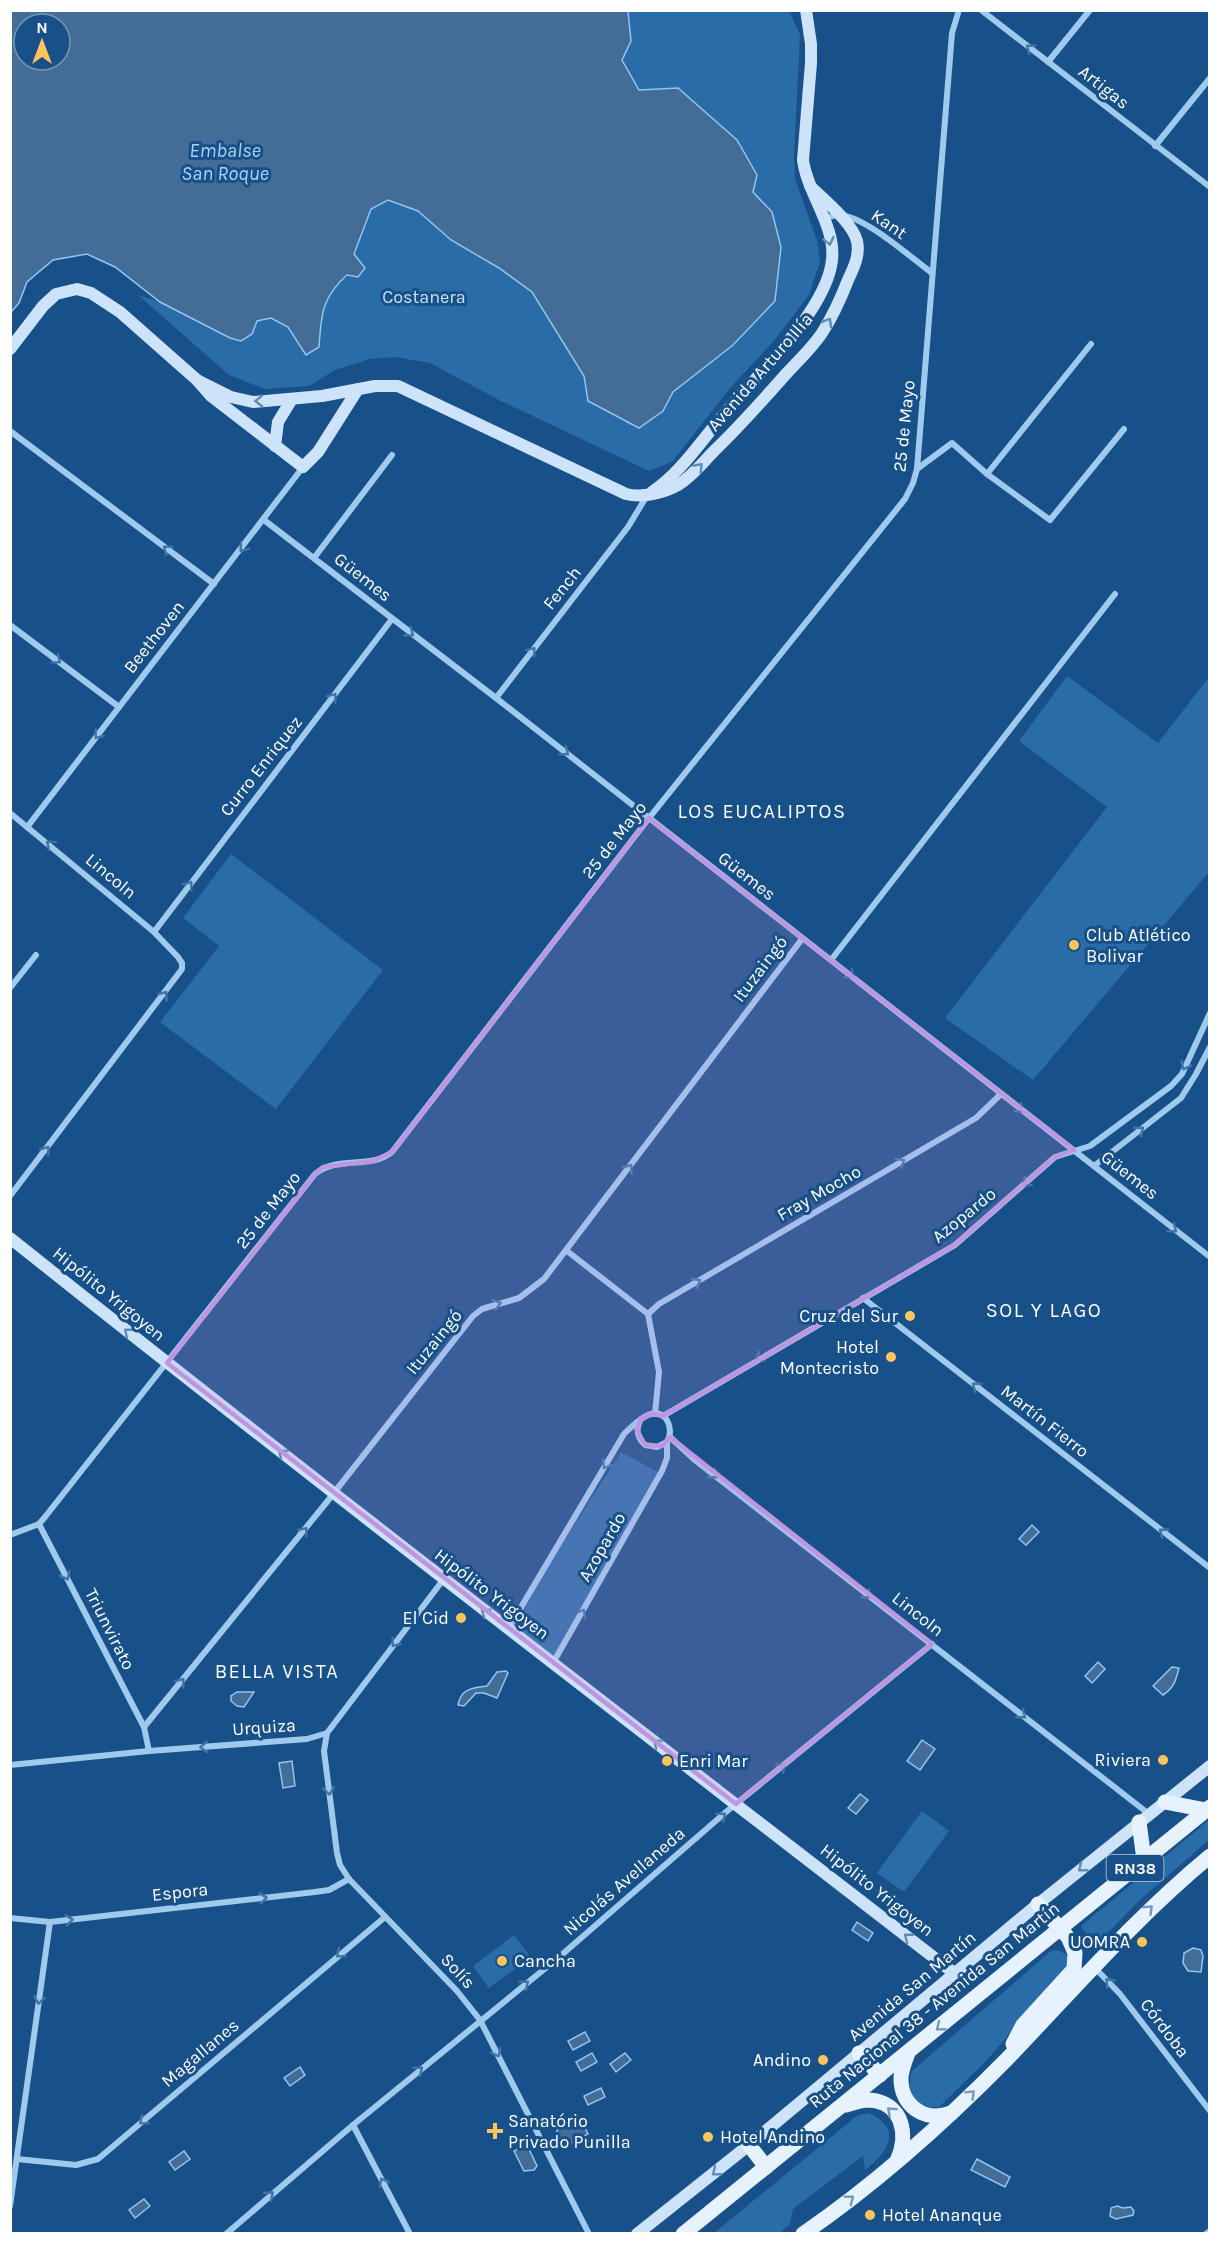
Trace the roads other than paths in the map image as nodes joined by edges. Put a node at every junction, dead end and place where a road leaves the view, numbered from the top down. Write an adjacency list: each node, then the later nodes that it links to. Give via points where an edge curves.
1 (799, 10): 6 (main road)
2 (806, 10): 6 (main road, Avenida Arturo Ilía)
3 (959, 10): 14 (street, 25 de Mayo, via 952,33)
4 (981, 10): 7 (street, Artigas, one-way to 4)
5 (1090, 10): 7 (street)
6 (809, 28): 10 (main road, Avenida Arturo Ilía, via 811,63 803,160)
7 (1048, 62): 9 (street, Artigas)
8 (1209, 78): 9 (street)
9 (1155, 146): 11 (street, Artigas)
10 (810, 186): 12 (main road, Avenida Arturo Ilía); 13 (main road, Avenida Arturo Ilía)
11 (1209, 187)
12 (840, 216): 13 (street); 14 (street, Kant, via 874,230); 27 (main road, Avenida Arturo Ilía, one-way to 12, via 670,489 691,475 760,405 820,335 837,307 858,254 853,232)
13 (824, 219): 27 (main road, Avenida Arturo Ilía, one-way to 27, via 832,257 811,309 701,444)
14 (932, 273): 25 (street, 25 de Mayo)
15 (1091, 344): 26 (street)
16 (10, 349): 17 (main road, Avenida Arturo Ilía, via 50,298 77,289 105,301)
17 (197, 380): 19 (main road, Avenida Arturo Ilía, one-way to 17, via 241,400); 22 (main road, Avenida Arturo Ilía, via 210,396)
18 (358, 389): 19 (main road, Avenida Arturo Ilía); 24 (main road, via 318,452); 27 (main road, Avenida Arturo Ilía, via 382,385 406,389 626,494)
19 (292, 399): 22 (main road, via 278,422)
20 (1124, 429): 26 (street, via 1050,520)
21 (10, 431): 30 (street, one-way to 21)
22 (275, 446): 24 (main road, Avenida Arturo Ilía)
23 (392, 455): 29 (street)
24 (303, 467): 28 (street, Beethoven)
25 (917, 469): 26 (street, via 952,443); 37 (street, 25 de Mayo, via 905,499)
26 (987, 474)
27 (648, 494): 34 (street, Fench, one-way to 27, via 628,526)
28 (264, 520): 29 (street, Güemes); 30 (street, Beethoven, one-way to 30)
29 (314, 558): 32 (street, Güemes)
30 (214, 584): 35 (street, Beethoven)
31 (1115, 594): 42 (street)
32 (392, 619): 34 (street, Güemes, one-way to 34); 39 (street, Curro Enriquez, one-way to 32)
33 (10, 625): 35 (street, one-way to 35)
34 (496, 698): 37 (street, Güemes, one-way to 37)
35 (119, 707): 38 (street, Beethoven, one-way to 38)
36 (10, 813): 38 (street, Lincoln)
37 (649, 818): 40 (street, Güemes); 55 (street, 25 de Mayo, via 392,1152 373,1161 323,1167 315,1174)
38 (28, 826): 39 (street, Lincoln, one-way to 38)
39 (154, 932): 49 (street, Lincoln, one-way to 39, via 182,969 178,957)
40 (802, 939): 42 (street, Güemes); 51 (street, Ituzaingó, one-way to 40)
41 (36, 955): 43 (street)
42 (831, 960): 46 (street, Güemes, one-way to 46)
43 (10, 988)
44 (1209, 1013): 47 (street, Azopardo, one-way to 47, via 1182,1074 1171,1086 1090,1146)
45 (1209, 1047): 48 (street, one-way to 45, via 1181,1098)
46 (1001, 1094): 47 (street, Güemes, one-way to 47); 54 (street, Fray Mocho, one-way to 46, via 976,1118)
47 (1074, 1150): 48 (street, Güemes); 53 (street, Azopardo, one-way to 53, via 1055,1157 955,1245)
48 (1094, 1166): 52 (street, Güemes, one-way to 52)
49 (10, 1196)
50 (10, 1238): 55 (main road, Hipólito Yrigoyen, one-way to 50)
51 (567, 1251): 54 (street); 60 (street, Ituzaingó, one-way to 51, via 473,1316 482,1309 527,1294)
52 (1209, 1257)
53 (862, 1298): 57 (street, Azopardo, one-way to 57); 63 (street, Martín Fierro, one-way to 53)
54 (648, 1314): 56 (street, via 659,1372)
55 (167, 1364): 60 (main road, Hipólito Yrigoyen, one-way to 55); 61 (street, 25 de Mayo)
56 (655, 1414): 57 (street); 58 (street)
57 (663, 1416): 59 (street, via 670,1425)
58 (641, 1419): 59 (street, via 638,1436 645,1445 657,1448); 65 (street, one-way to 65, via 624,1434)
59 (668, 1440): 66 (street, Lincoln, one-way to 66); 67 (street, Azopardo, one-way to 59, via 662,1471)
60 (334, 1493): 64 (main road, Hipólito Yrigoyen); 68 (street, Ituzaingó, one-way to 60)
61 (39, 1524): 62 (street); 68 (street, Triunvirato, one-way to 68)
62 (10, 1534)
63 (1209, 1568)
64 (443, 1580): 65 (main road, Hipólito Yrigoyen, one-way to 64); 69 (street, one-way to 69)
65 (508, 1629): 67 (main road, Hipólito Yrigoyen)
66 (932, 1644): 74 (street, Nicolás Avellaneda, one-way to 66); 76 (street, Lincoln, one-way to 76)
67 (553, 1664): 74 (main road, Hipólito Yrigoyen, one-way to 67)
68 (144, 1727): 70 (street, Triunvirato)
69 (327, 1733): 70 (street, Urquiza, one-way to 70, via 307,1739); 79 (street, Solís, one-way to 79, via 324,1750 337,1853)
70 (149, 1751): 71 (street, Urquiza)
71 (10, 1765)
72 (1209, 1767): 73 (main road, Avenida San Martín)
73 (1165, 1802): 75 (main road); 76 (main road, Avenida San Martín)
74 (736, 1804): 86 (main road, Hipólito Yrigoyen, one-way to 74); 87 (street, Nicolás Avellaneda, one-way to 74)
75 (1208, 1809): 78 (main road, Ruta Nacional 38 - Avenida San Martín / RN38)
76 (1144, 1818): 78 (main road); 80 (main road, Avenida San Martín, one-way to 80)
77 (1209, 1856): 85 (main road, RN38, one-way to 77, via 1144,1914)
78 (1144, 1860): 84 (main road, Ruta Nacional 38 - Avenida San Martín / RN38)
79 (349, 1880): 81 (street, Solís); 83 (street, Espora, one-way to 79, via 315,1892)
80 (1038, 1904): 84 (main road); 86 (main road, Avenida San Martín)
81 (385, 1917): 87 (street, Solís); 97 (street, Magallanes, one-way to 97, via 98,2159 76,2165)
82 (10, 1918): 83 (street, Espora)
83 (50, 1922): 97 (street, one-way to 97)
84 (1064, 1933): 85 (main road); 89 (main road, Ruta Nacional 38 - Avenida San Martín / RN38, one-way to 89); 90 (main road, via 1075,1953 1074,1969 1023,2025)
85 (1094, 1966): 90 (main road, RN38); 93 (street, Córdoba, one-way to 85)
86 (954, 1973): 88 (main road, Avenida San Martín)
87 (480, 2020): 95 (street, Nicolás Avellaneda, one-way to 87); 104 (street, Solís, one-way to 104)
88 (860, 2053): 91 (main road); 96 (main road, Avenida San Martín)
89 (908, 2053): 91 (main road, Ruta Nacional 38 - Avenida San Martín / RN38); 94 (main road, via 902,2077 908,2102 931,2117)
90 (1005, 2061): 94 (main road, RN38, one-way to 90)
91 (880, 2075): 92 (main road, Ruta Nacional 38 - Avenida San Martín / RN38)
92 (840, 2107): 98 (main road, one-way to 92, via 904,2138 895,2113 870,2100); 99 (main road, Ruta Nacional 38 - Avenida San Martín / RN38)
93 (1209, 2111)
94 (953, 2112): 98 (main road, RN38)
95 (353, 2125): 102 (street, Nicolás Avellaneda, one-way to 95); 103 (street, one-way to 95)
96 (749, 2145): 99 (main road); 105 (main road, Avenida San Martín, one-way to 105)
97 (16, 2159): 101 (street)
98 (897, 2161): 108 (main road, RN38, one-way to 98)
99 (766, 2167): 100 (main road, Ruta Nacional 38 - Avenida San Martín / RN38)
100 (729, 2196): 106 (main road, Ruta Nacional 38 - Avenida San Martín / RN38); 107 (main road)
101 (10, 2206)
102 (226, 2234)
103 (410, 2234)
104 (589, 2234)
105 (638, 2234)
106 (683, 2234)
107 (697, 2234)
108 (803, 2234)

